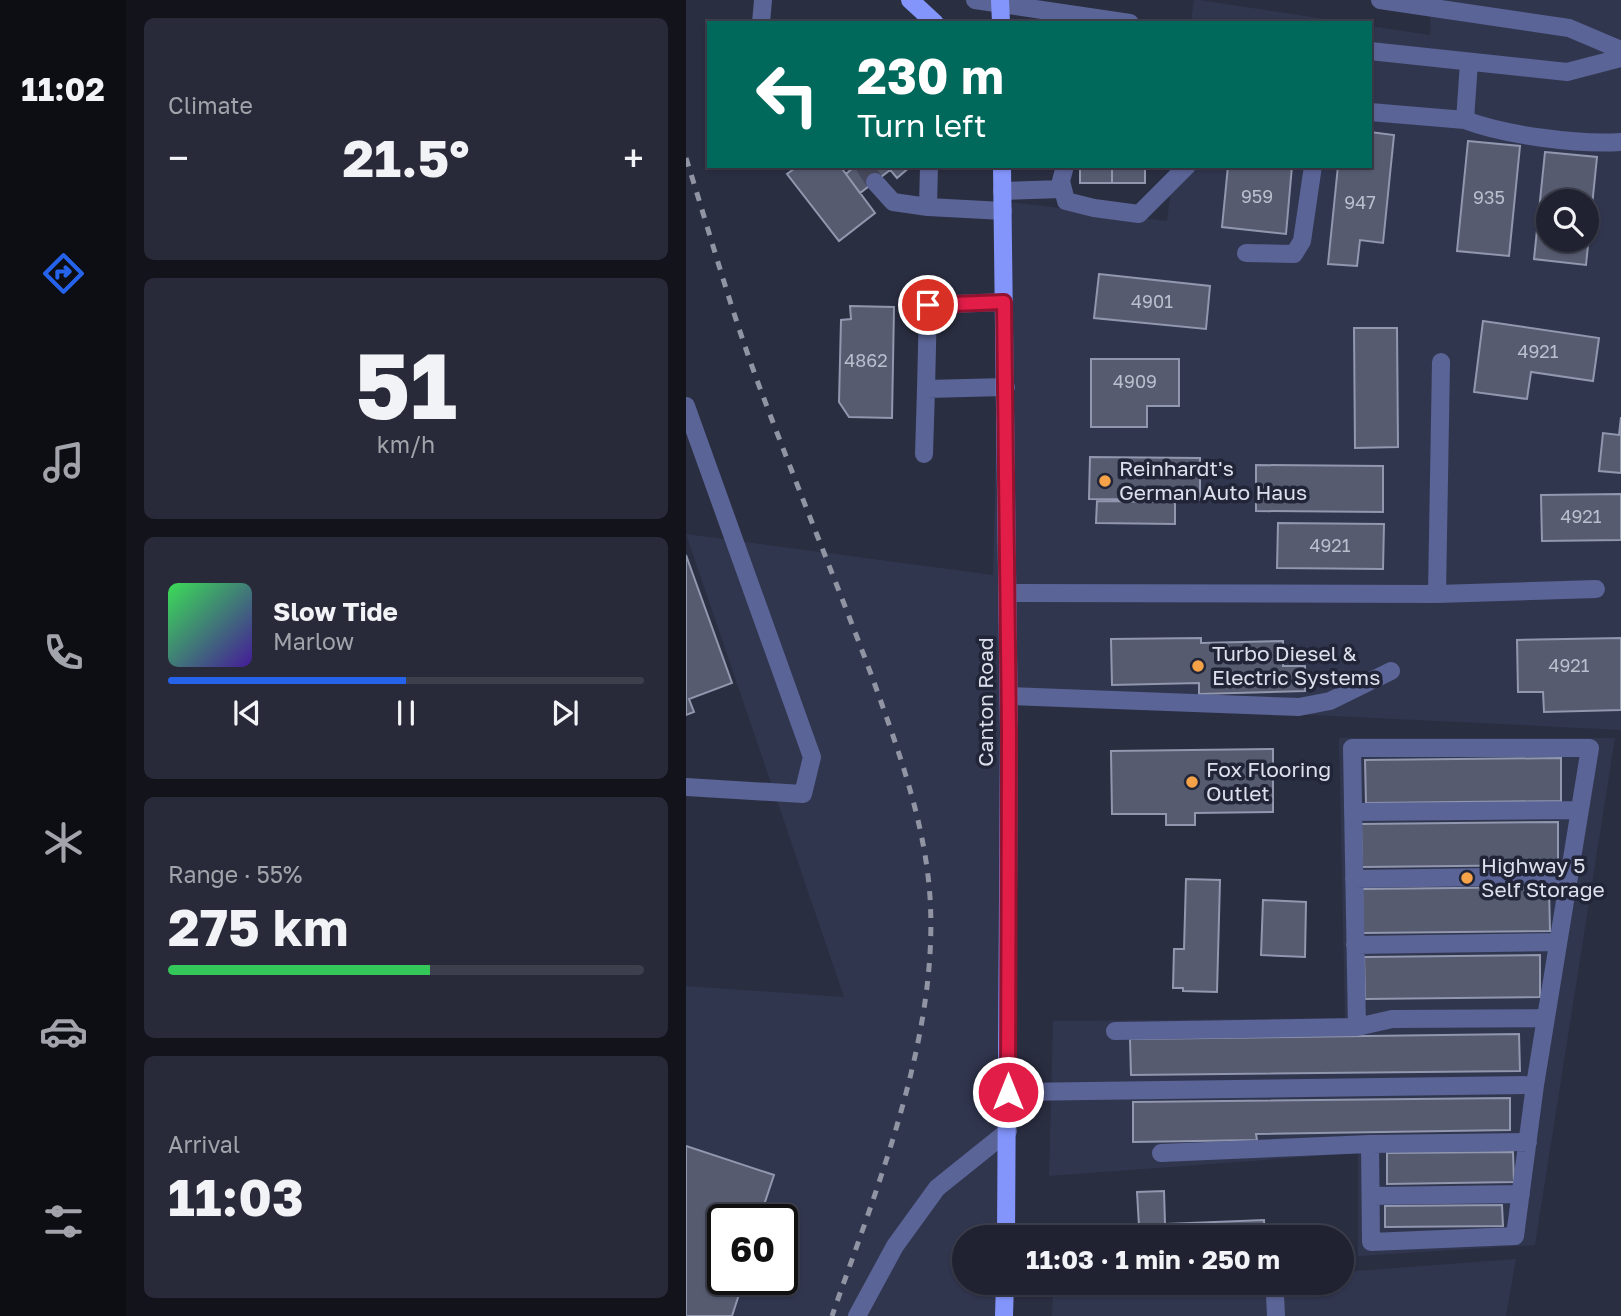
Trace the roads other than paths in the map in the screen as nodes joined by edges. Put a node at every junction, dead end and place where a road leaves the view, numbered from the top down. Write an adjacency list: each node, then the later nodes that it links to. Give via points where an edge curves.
1 (763, 0): 7 (street)
2 (910, 0): 8 (main road)
3 (975, 0): 5 (street)
4 (1380, 0): 6 (street)
5 (1000, 2): 9 (main road); 10 (street)
6 (1463, 6): 11 (street, via 1569,28)
7 (761, 21)
8 (933, 21)
9 (1000, 21)
10 (1118, 21)
11 (1621, 50)
12 (1372, 51): 14 (street)
13 (1621, 58): 14 (street, via 1567,72)
14 (1469, 62): 16 (street)
15 (1372, 113): 16 (street)
16 (1465, 120): 17 (street, via 1489,129)
17 (1621, 142)
18 (929, 168): 26 (street)
19 (1002, 168): 25 (main road, Canton Road)
20 (1064, 168): 24 (street)
21 (1185, 168): 24 (street, via 1139,214 1066,201)
22 (1313, 168): 28 (street, via 1302,241 1294,254)
23 (875, 182): 26 (street, via 893,202)
24 (1063, 189): 25 (street)
25 (1002, 191): 27 (main road, Canton Road)
26 (928, 208): 27 (street)
27 (1003, 211): 29 (main road, Canton Road)
28 (1246, 253)
29 (1004, 302): 31 (main road, Canton Road); 32 (street, via 928,305)
30 (1441, 362): 37 (street)
31 (1006, 387): 32 (street); 36 (main road, Canton Road)
32 (926, 389): 34 (street)
33 (686, 406): 40 (street, via 812,757 803,794)
34 (924, 454)
35 (1596, 589): 37 (street)
36 (1008, 593): 37 (street); 39 (main road, Canton Road)
37 (1437, 594)
38 (1391, 671): 39 (street, via 1329,701 1299,707)
39 (1009, 696): 51 (main road, Canton Road)
40 (686, 787)
41 (1580, 810): 42 (street); 42 (street, via 1590,748 1352,748); 43 (street)
42 (1353, 813): 44 (street)
43 (1569, 876): 44 (street); 45 (street)
44 (1354, 879): 46 (street)
45 (1558, 942): 46 (street); 47 (street)
46 (1355, 945): 48 (street)
47 (1546, 1018): 48 (street, via 1392,1019); 50 (street)
48 (1357, 1027): 49 (street)
49 (1115, 1031)
50 (1535, 1086): 51 (street); 53 (street)
51 (1008, 1092): 52 (main road, Canton Road)
52 (1007, 1131): 58 (main road, Canton Road); 61 (street, via 937,1188 895,1247)
53 (1528, 1142): 54 (street); 56 (street)
54 (1370, 1144): 55 (street); 57 (street)
55 (1161, 1153)
56 (1521, 1194): 57 (street); 57 (street, via 1515,1236 1371,1242)
57 (1371, 1196)
58 (1006, 1225)
59 (1005, 1295): 62 (main road)
60 (1275, 1296): 63 (street)
61 (857, 1316)
62 (1004, 1316)
63 (1276, 1316)

